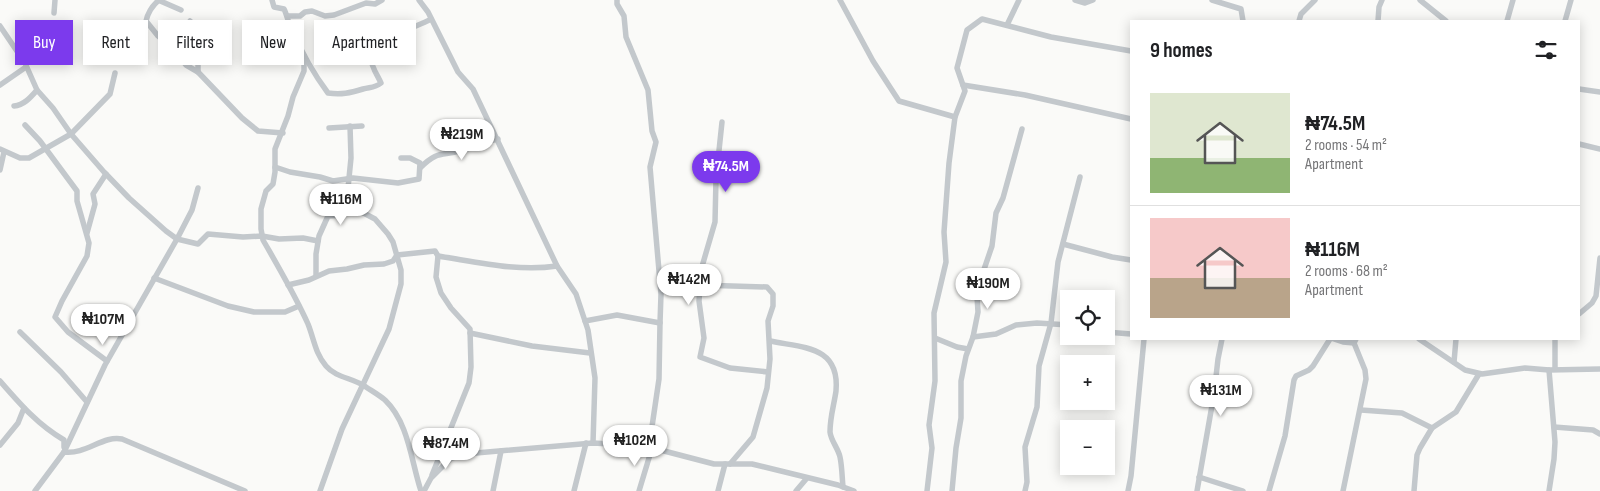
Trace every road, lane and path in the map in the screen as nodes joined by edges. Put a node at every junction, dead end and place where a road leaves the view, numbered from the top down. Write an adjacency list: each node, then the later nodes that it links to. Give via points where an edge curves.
1 (55, 0): 18 (street)
2 (159, 0): 17 (street); 35 (street, via 147,14 146,21 186,65)
3 (272, 0): 19 (street, via 274,7 284,9)
4 (382, 0): 19 (street, via 334,15 325,16 312,11)
5 (420, 0): 20 (street)
6 (617, 0): 84 (street, via 624,16 626,37 648,90 656,142 650,167 661,294)
7 (840, 0): 43 (street, via 899,102)
8 (1019, 0): 28 (street)
9 (1075, 0): 10 (street, via 1085,3)
10 (1092, 0)
11 (1212, 0): 22 (street, via 1241,9)
12 (1314, 0): 23 (street)
13 (1382, 0): 24 (street)
14 (1420, 0): 25 (street)
15 (1513, 0): 26 (street)
16 (1570, 0): 27 (street)
17 (181, 10)
18 (54, 13)
19 (288, 16): 21 (street)
20 (431, 19): 31 (street, via 393,36 374,51 372,62 381,82 376,87 349,94 328,93); 53 (street, via 458,72 473,88)
21 (289, 20)
22 (1243, 20)
23 (1299, 20)
24 (1378, 20)
25 (1445, 20)
26 (1507, 20)
27 (1565, 20)
28 (1007, 25): 30 (street, via 1051,37); 38 (street, via 982,19 967,30 956,68)
29 (0, 26): 34 (street)
30 (1130, 51)
31 (304, 56)
32 (198, 65): 35 (street)
33 (304, 65): 51 (street)
34 (26, 67): 37 (street); 40 (street)
35 (198, 72): 51 (street, via 258,131)
36 (115, 73): 52 (street, via 110,94)
37 (0, 85)
38 (963, 86): 43 (street, via 965,91); 44 (street, via 1025,95)
39 (1580, 88): 41 (street)
40 (36, 90): 42 (street, via 19,106); 52 (street)
41 (1600, 92)
42 (14, 106)
43 (955, 117): 92 (street, via 944,232 946,262 934,313)
44 (1130, 119)
45 (722, 122): 80 (street, via 715,222)
46 (25, 125): 55 (street)
47 (350, 126): 48 (street); 49 (street); 64 (street)
48 (362, 126)
49 (329, 128)
50 (1022, 129): 91 (street, via 996,213 992,246 978,287)
51 (282, 133): 59 (street, via 275,150)
52 (71, 134): 55 (street); 62 (street)
53 (498, 139): 60 (street, via 462,151 439,154); 76 (street)
54 (1580, 144): 56 (street)
55 (45, 149): 57 (street, via 29,158 20,158); 67 (street, via 76,191)
56 (1600, 149)
57 (2, 150): 61 (street)
58 (401, 158): 60 (street, via 420,163)
59 (275, 167): 64 (street, via 333,181); 68 (street, via 273,184 266,191 261,210)
60 (420, 168): 64 (street, via 419,179 411,182)
61 (0, 170)
62 (106, 174): 67 (street, via 93,194 95,204); 69 (street)
63 (1080, 178): 71 (street)
64 (348, 179): 66 (street)
65 (198, 188): 69 (street, via 192,210)
66 (346, 208): 70 (street, via 343,215 328,216); 72 (street, via 375,218 393,242)
67 (87, 235): 104 (street, via 88,256 55,317 68,332)
68 (262, 236): 69 (street, via 208,234 198,244); 70 (street); 79 (street)
69 (177, 239): 78 (street)
70 (318, 240): 77 (street)
71 (1063, 244): 75 (street); 85 (street)
72 (397, 256): 73 (street, via 435,251); 77 (street, via 384,264 329,270); 111 (street, via 401,284 389,329)
73 (438, 256): 76 (street, via 537,268); 88 (street, via 436,276 442,293 451,308 469,326)
74 (1600, 258): 82 (street, via 1596,296)
75 (1130, 260)
76 (557, 266): 83 (street, via 576,294)
77 (316, 276): 79 (street)
78 (154, 278): 81 (street, via 228,306 254,312 285,312); 104 (street)
79 (288, 285): 81 (street)
80 (700, 286): 100 (street, via 767,287 773,294 768,320); 108 (street, via 704,338 700,357 730,368)
81 (299, 306): 111 (street, via 317,353 326,366 333,373)
82 (1580, 313)
83 (585, 321): 84 (street, via 617,315); 103 (street)
84 (660, 323): 120 (street, via 659,380)
85 (1051, 323): 86 (street); 91 (street, via 1016,325 996,334); 143 (street, via 1039,366 1037,407 1025,447)
86 (1060, 324)
87 (20, 332): 112 (street)
88 (470, 333): 103 (street, via 532,346); 123 (street, via 469,383)
89 (1115, 333): 90 (street)
90 (1130, 334)
91 (973, 337): 102 (street)
92 (935, 338): 102 (street); 141 (street, via 935,381 929,425 932,448)
93 (1144, 340): 144 (street)
94 (1222, 340): 126 (street)
95 (1329, 340): 147 (street, via 1313,366 1294,380 1285,436)
96 (1337, 340): 101 (street)
97 (1421, 340): 105 (street)
98 (1456, 340): 105 (street)
99 (1555, 340): 106 (street)
100 (770, 341): 108 (street); 129 (street, via 824,354 833,365 836,389 830,435 840,456)
101 (1355, 341): 114 (street, via 1366,374)
102 (968, 349): 142 (street)
103 (590, 353): 118 (street, via 595,387)
104 (107, 361): 112 (street)
105 (1454, 362): 109 (street)
106 (1552, 369): 107 (street); 109 (street, via 1525,368); 115 (street)
107 (1600, 369)
108 (768, 372): 125 (street, via 767,388 753,437)
109 (1479, 374): 116 (street, via 1456,412)
110 (0, 381): 113 (street)
111 (363, 385): 133 (street, via 342,429); 134 (street, via 385,400 398,416)
112 (87, 402): 122 (street)
113 (24, 408): 119 (street, via 18,423); 122 (street, via 49,432 64,440)
114 (1361, 410): 116 (street, via 1402,413); 148 (street)
115 (1554, 427): 117 (street, via 1593,430); 150 (street)
116 (1432, 428): 149 (street, via 1417,455)
117 (1600, 434)
118 (590, 443): 120 (street); 121 (street); 136 (street)
119 (0, 445)
120 (650, 447): 125 (street, via 714,464); 137 (street)
121 (501, 451): 124 (street); 135 (street)
122 (64, 452): 130 (street, via 74,453 111,438 122,439); 131 (street)
123 (441, 454): 124 (street); 127 (street)
124 (451, 458): 127 (street)
125 (727, 464): 128 (street, via 752,464); 138 (street)
126 (1199, 477): 145 (street); 146 (street)
127 (431, 478): 134 (street)
128 (807, 478): 129 (street); 139 (street)
129 (843, 487): 140 (street)
130 (233, 489): 132 (street)
131 (35, 491)
132 (245, 491)
133 (320, 491)
134 (423, 491)
135 (493, 491)
136 (574, 491)
137 (639, 491)
138 (718, 491)
139 (796, 491)
140 (854, 491)
141 (927, 491)
142 (952, 491)
143 (1025, 491)
144 (1128, 491)
145 (1197, 491)
146 (1243, 491)
147 (1269, 491)
148 (1343, 491)
149 (1414, 491)
150 (1549, 491)

